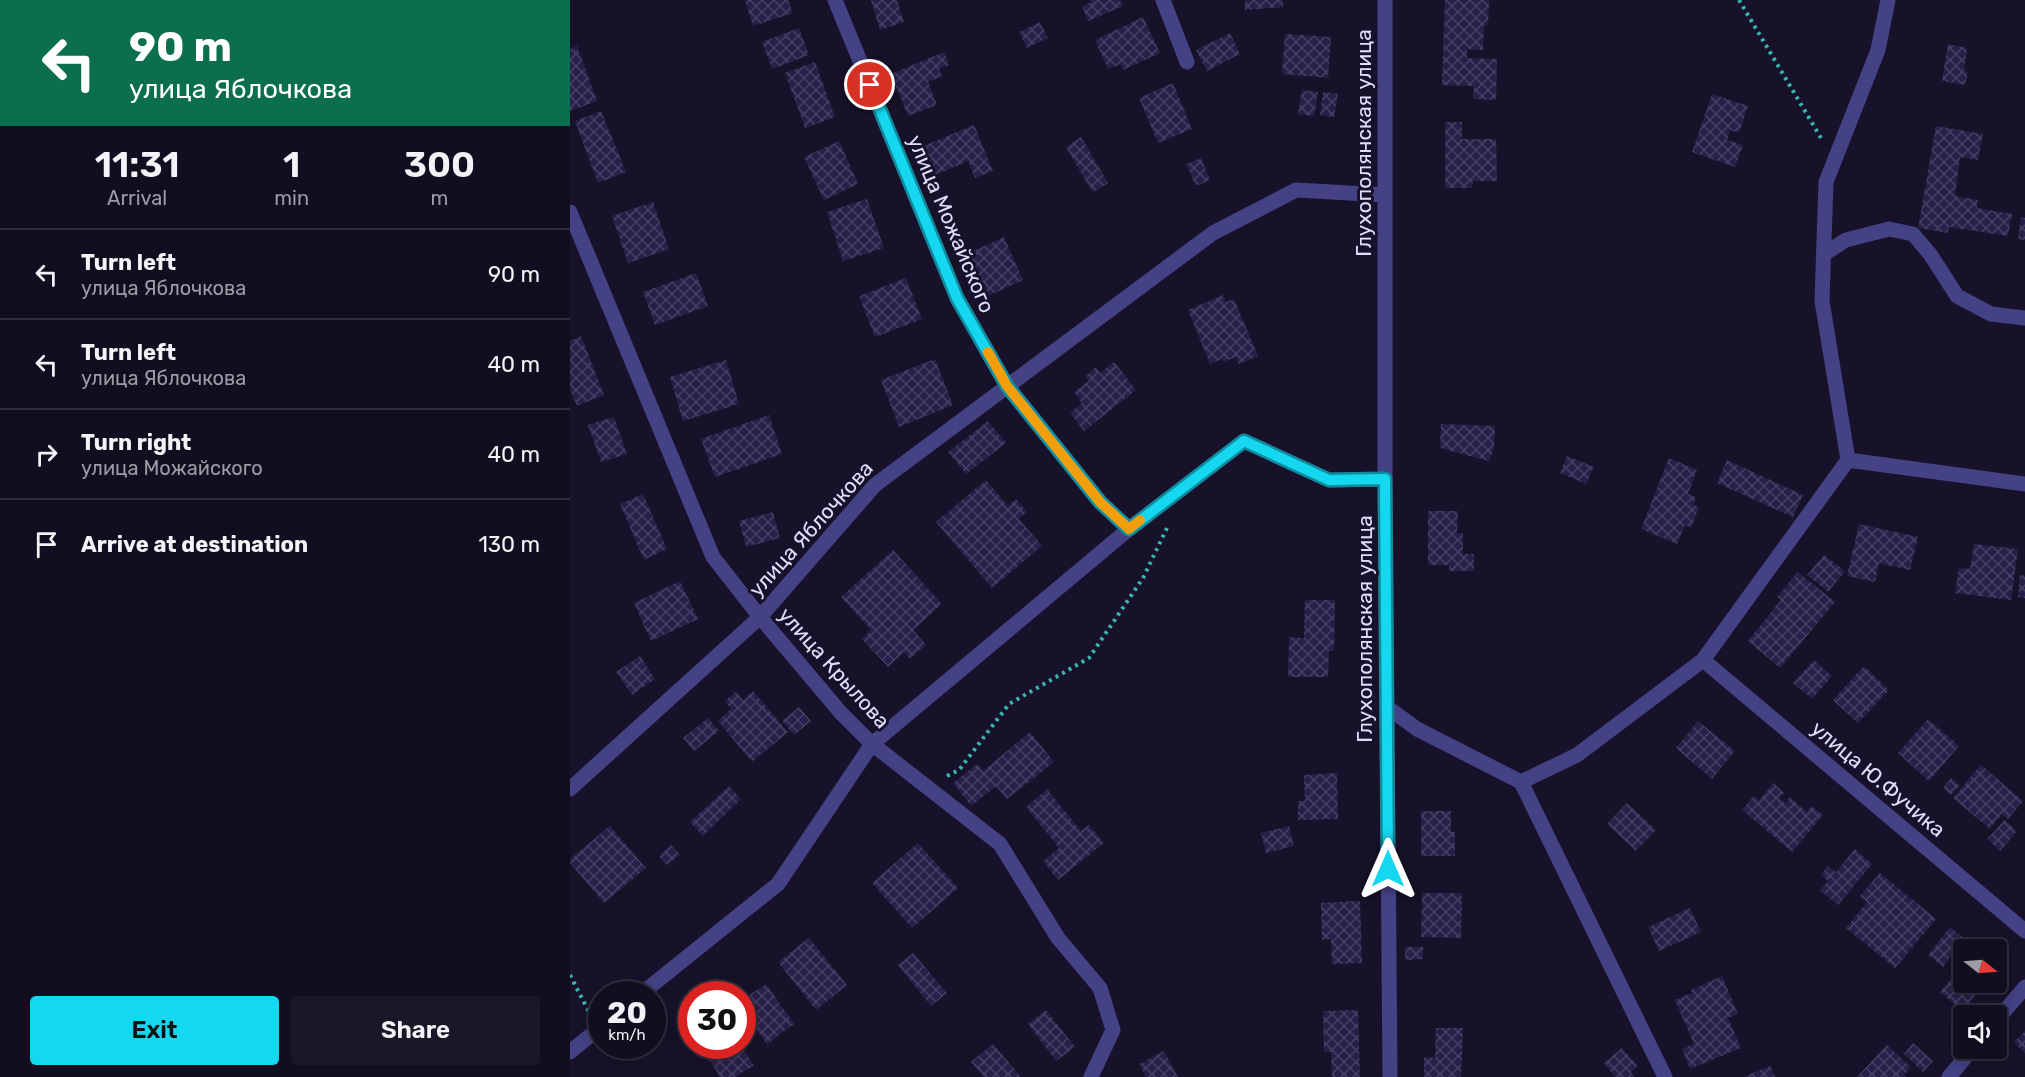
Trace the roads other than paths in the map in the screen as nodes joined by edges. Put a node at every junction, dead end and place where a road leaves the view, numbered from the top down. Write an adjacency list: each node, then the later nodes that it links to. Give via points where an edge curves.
1 (835, 0): 10 (street, улица Можайского, via 957,298)
2 (1163, 0): 5 (street)
3 (1385, 0): 6 (street, Глухополянская улица)
4 (1888, 0): 8 (street, via 1878,50 1826,182)
5 (1187, 62)
6 (1385, 195): 10 (street, улица Яблочкова, via 1296,190 1214,233); 12 (street, Глухополянская улица)
7 (570, 212): 15 (street, улица Крылова, via 713,557)
8 (1824, 254): 9 (street, via 1846,240 1889,230 1913,234 1957,296 1991,314); 11 (street, via 1822,301)
9 (2025, 318)
10 (1007, 386): 14 (street, улица Можайского, via 1100,502); 15 (street, улица Яблочкова, via 875,485)
11 (1848, 460): 13 (street); 16 (street)
12 (1385, 479): 14 (street, via 1329,480 1244,441); 17 (street, Глухополянская улица)
13 (2025, 484)
14 (1129, 529): 18 (street)
15 (760, 617): 18 (street, улица Крылова); 20 (street, улица Яблочкова)
16 (1704, 660): 19 (street, via 1577,755); 21 (street, улица Ю.Фучика)
17 (1387, 707): 19 (street, via 1417,729); 29 (street, Глухополянская улица)
18 (872, 744): 22 (street, via 778,884); 28 (street, улица Крылова, via 1000,844 1058,938 1100,988 1113,1030)
19 (1521, 782): 30 (street)
20 (570, 789)
21 (2025, 931)
22 (657, 981)
23 (2025, 987): 24 (street)
24 (2007, 1007)
25 (588, 1037): 26 (street)
26 (570, 1052)
27 (1964, 1059): 31 (street)
28 (1091, 1077)
29 (1390, 1077)
30 (1665, 1077)
31 (1949, 1077)

